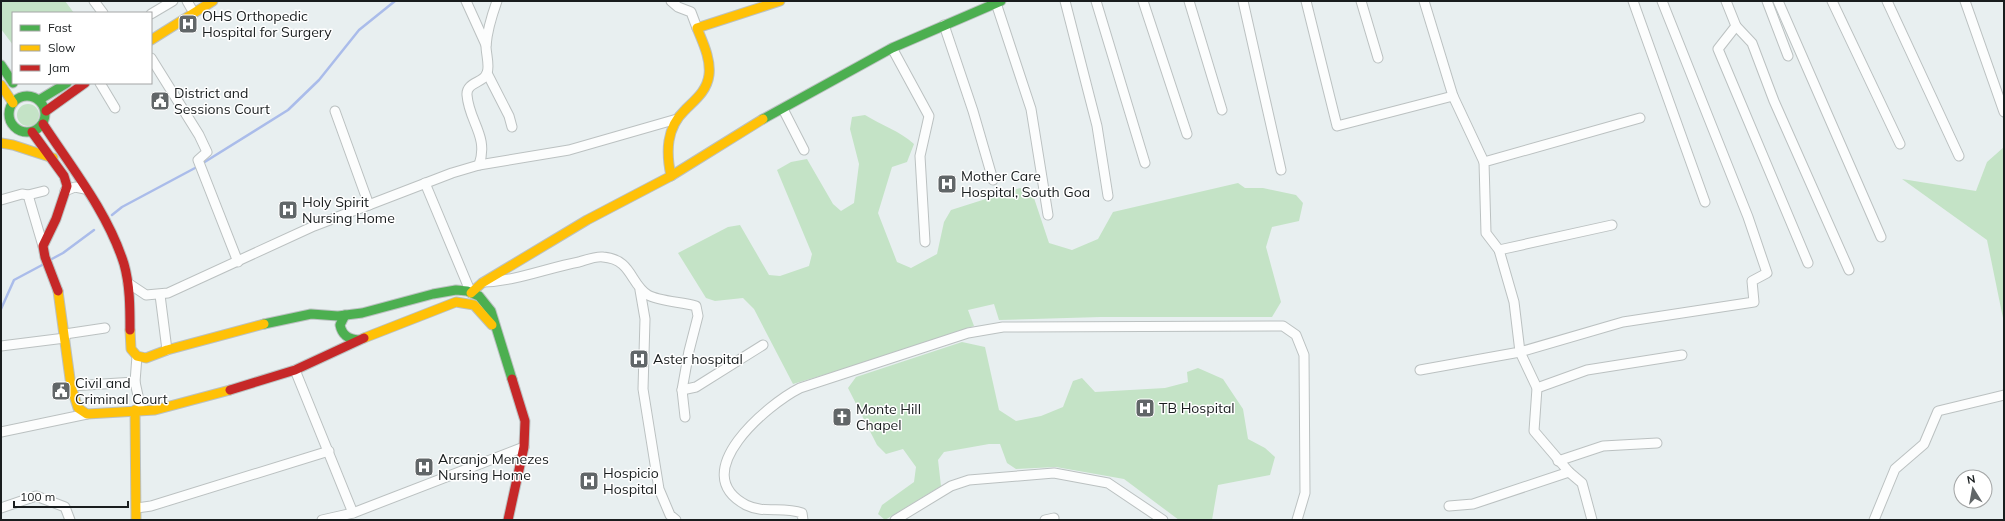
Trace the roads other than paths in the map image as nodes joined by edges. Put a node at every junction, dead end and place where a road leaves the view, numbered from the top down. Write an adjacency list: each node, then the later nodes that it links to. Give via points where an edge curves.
1 (94, 1): 27 (street)
2 (173, 1): 28 (street)
3 (202, 1): 26 (main road)
4 (213, 1): 33 (main road)
5 (466, 1): 34 (street)
6 (497, 1): 34 (street)
7 (671, 1): 31 (street, via 691,12)
8 (1065, 1): 83 (street, via 1096,126)
9 (1096, 1): 73 (street)
10 (1143, 1): 65 (street)
11 (1189, 1): 53 (street)
12 (1243, 1): 75 (street)
13 (1306, 1): 48 (street, via 1337,126)
14 (1361, 1): 37 (street)
15 (1424, 1): 48 (street)
16 (1633, 1): 85 (street)
17 (1662, 1): 109 (street, via 1768,273 1752,282 1754,302 1623,322)
18 (1726, 1): 30 (street)
19 (1767, 1): 36 (street)
20 (1778, 1): 89 (street)
21 (1832, 1): 68 (street)
22 (1887, 1): 70 (street)
23 (1965, 1): 56 (street)
24 (776, 2): 31 (main road)
25 (998, 2): 29 (main road); 87 (street, via 1031,109)
26 (189, 5): 32 (main road)
27 (102, 12)
28 (152, 13)
29 (944, 25): 35 (main road); 77 (street)
30 (1736, 26): 94 (street, via 1718,49); 95 (street, via 1752,43 1774,101)
31 (698, 28): 59 (main road, via 709,65 709,76 699,97)
32 (152, 32)
33 (152, 39)
34 (486, 45): 40 (street)
35 (892, 48): 52 (main road); 90 (street, via 929,116 920,156)
36 (1788, 56)
37 (1378, 58)
38 (152, 60): 93 (street, via 207,152 198,160)
39 (1, 65): 41 (main road)
40 (487, 73): 62 (street); 74 (street, via 483,79 468,88 467,93 471,113 482,142 483,154)
41 (12, 82)
42 (14, 84): 47 (main road)
43 (65, 84): 49 (main road)
44 (84, 84): 54 (main road)
45 (101, 84): 51 (street)
46 (1, 85): 50 (main road)
47 (22, 96): 49 (main road); 50 (main road)
48 (1453, 96): 72 (street)
49 (39, 100): 54 (main road)
50 (13, 103): 57 (main road)
51 (115, 108)
52 (783, 109): 69 (street); 76 (main road, via 749,126)
53 (1222, 110)
54 (46, 111): 60 (main road)
55 (335, 111): 86 (street)
56 (2004, 112)
57 (9, 116): 61 (main road); 63 (main road, via 12,124)
58 (1640, 118): 72 (street)
59 (677, 119): 74 (street, via 569,150); 76 (main road, via 672,126 667,145)
60 (43, 124): 64 (main road); 79 (main road)
61 (1, 126)
62 (512, 127)
63 (19, 130): 64 (main road); 66 (main road)
64 (32, 132): 71 (main road)
65 (1186, 134)
66 (1, 136)
67 (1, 143): 71 (main road)
68 (1900, 144)
69 (804, 150)
70 (1959, 156)
71 (53, 158): 81 (main road, via 64,176 67,186)
72 (1484, 162): 92 (street, via 1486,233)
73 (1145, 163)
74 (479, 165): 78 (street)
75 (1281, 170)
76 (671, 176): 96 (main road, via 587,220)
77 (993, 180)
78 (425, 183): 86 (street); 99 (street)
79 (85, 189): 81 (street, via 75,187); 97 (main road, via 106,222 119,251)
80 (44, 190): 82 (street)
81 (65, 191): 91 (main road, via 56,219)
82 (28, 196): 84 (street, via 22,194); 91 (street)
83 (1108, 196)
84 (1, 200)
85 (1705, 202)
86 (369, 206): 93 (street, via 314,226)
87 (1048, 215)
88 (1612, 225): 92 (street)
89 (1880, 237)
90 (925, 242)
91 (43, 246): 104 (main road, via 59,294)
92 (1499, 250): 109 (street, via 1514,302)
93 (238, 262): 100 (street, via 185,287)
94 (1808, 264)
95 (1849, 270)
96 (482, 282): 98 (street, via 503,281 603,257 621,263 631,272); 99 (main road)
97 (128, 283): 100 (street, via 146,295); 111 (main road, via 131,348)
98 (640, 290): 117 (street, via 650,296 696,306 698,316); 136 (street, via 645,319 643,389 659,489 670,515)
99 (471, 293): 101 (main road, via 454,291 430,295 374,311); 103 (main road, via 488,305 496,320)
100 (160, 295): 108 (street)
101 (345, 316): 105 (main road, via 340,323 340,329 346,336); 108 (main road, via 313,314)
102 (105, 328): 104 (street)
103 (496, 329): 105 (main road, via 479,308 465,302 456,302); 124 (main road, via 525,421)
104 (65, 336): 107 (street); 115 (main road)
105 (358, 340): 112 (main road)
106 (764, 345): 117 (street, via 696,387)
107 (1, 346)
108 (167, 350): 111 (main road, via 146,358)
109 (1520, 352): 113 (street); 116 (street)
110 (1682, 355): 116 (street, via 1587,370)
111 (137, 356): 114 (street)
112 (295, 370): 119 (main road, via 170,407); 125 (street)
113 (1420, 370)
114 (135, 382): 115 (street); 119 (street)
115 (70, 386): 120 (main road, via 78,408)
116 (1537, 388): 126 (street, via 1534,431)
117 (682, 390): 121 (street)
118 (2004, 395): 142 (street, via 1938,411 1924,444 1895,469)
119 (138, 407): 120 (main road); 130 (main road)
120 (87, 414): 122 (street)
121 (685, 417)
122 (1, 432)
123 (1657, 443): 126 (street, via 1603,446)
124 (524, 447): 131 (street); 135 (main road)
125 (329, 451): 130 (street); 131 (street)
126 (1558, 461): 127 (street)
127 (1569, 472): 128 (street, via 1473,504); 141 (street, via 1582,483)
128 (1449, 506)
129 (1, 508): 132 (street, via 36,496 65,507)
130 (137, 508): 133 (main road)
131 (352, 513): 134 (street)
132 (70, 520)
133 (136, 520)
134 (322, 520)
135 (508, 520)
136 (676, 520)
137 (803, 520): 140 (street, via 802,513 793,510 770,511 744,504 733,496 726,484 724,470 729,453 744,433 784,396 800,388 968,333 1003,327 1283,326 1296,335 1304,355 1305,493)
138 (895, 520): 139 (street, via 951,486 969,480 1054,473 1108,483)
139 (1163, 520)
140 (1297, 520)
141 (1590, 520)
142 (1874, 520)

